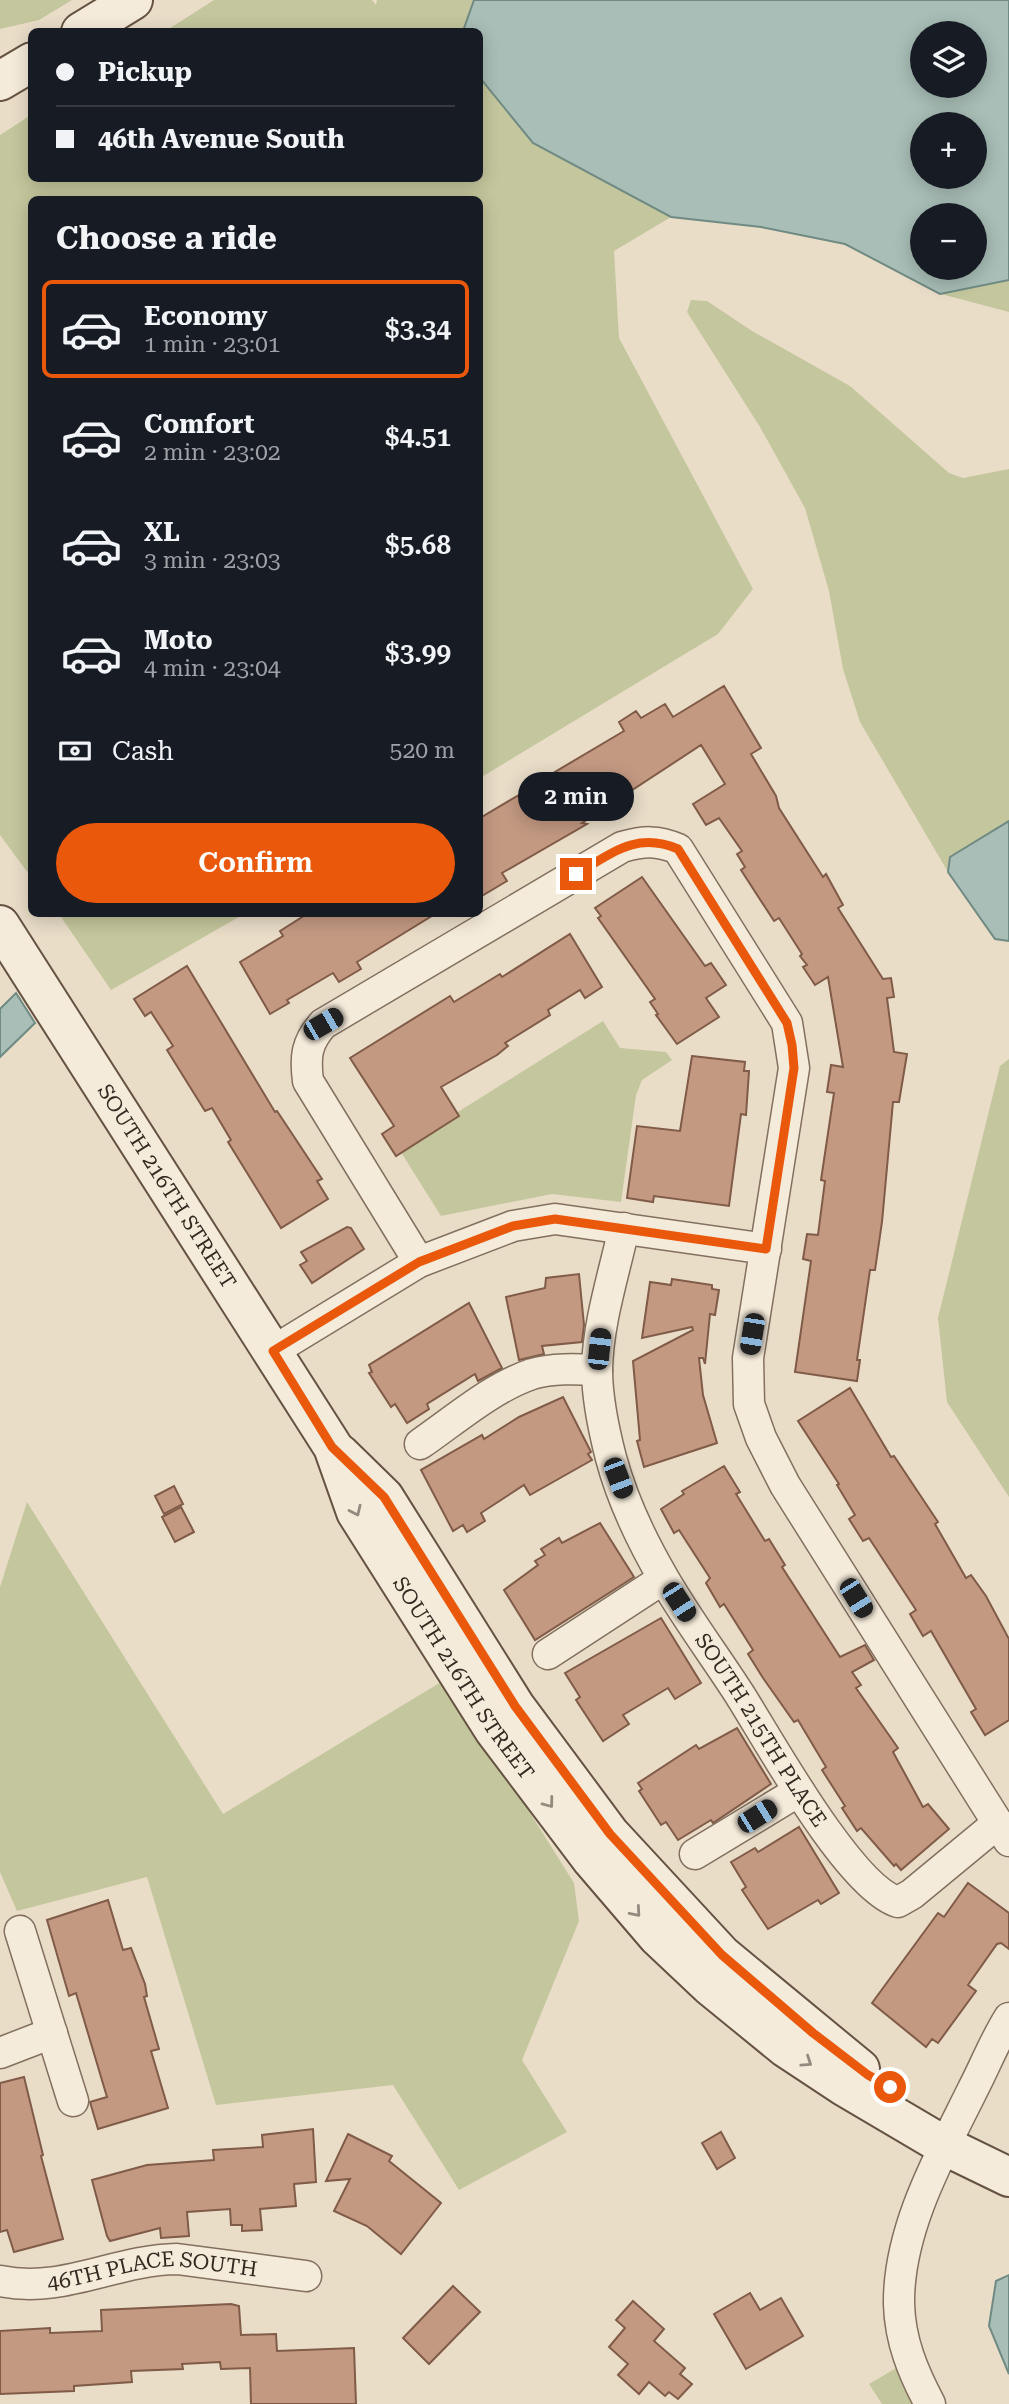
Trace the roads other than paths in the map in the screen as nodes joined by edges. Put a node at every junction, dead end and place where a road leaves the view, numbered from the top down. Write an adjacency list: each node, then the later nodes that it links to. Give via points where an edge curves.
1 (133, 0): 2 (street)
2 (88, 28)
3 (28, 64): 4 (street)
4 (0, 81)
5 (0, 925): 9 (street, SOUTH 216TH STREET)
6 (624, 1228): 7 (street); 8 (street, via 555,1219 513,1226); 10 (street, SOUTH 215TH PLACE)
7 (766, 1249): 8 (street, via 794,1068 787,1023 678,849 645,841 622,847 323,1024 313,1035 304,1056 308,1081); 15 (street, via 748,1357 749,1404 761,1438 785,1485)
8 (419, 1262): 9 (street)
9 (273, 1351): 22 (street, SOUTH 216TH STREET, via 332,1447 384,1497 601,1847 813,2033)
10 (597, 1370): 11 (street, via 533,1374 498,1390); 12 (street, SOUTH 215TH PLACE, via 611,1459)
11 (420, 1444)
12 (663, 1579): 13 (street); 14 (street, SOUTH 215TH PLACE)
13 (548, 1654)
14 (799, 1791): 15 (street, SOUTH 215TH PLACE, via 864,1879 885,1898 898,1902); 16 (street)
15 (1003, 1832)
16 (695, 1854)
17 (20, 1931): 19 (street)
18 (1009, 2018): 22 (street)
19 (52, 2034): 20 (street); 21 (street)
20 (0, 2053)
21 (73, 2101)
22 (950, 2134): 23 (street); 24 (street); 27 (street, via 907,2239 899,2303 912,2370)
23 (1009, 2151)
24 (1009, 2177)
25 (306, 2276): 26 (street, 46TH PLACE SOUTH, via 177,2259 134,2262 55,2284)
26 (0, 2281)
27 (930, 2404)

